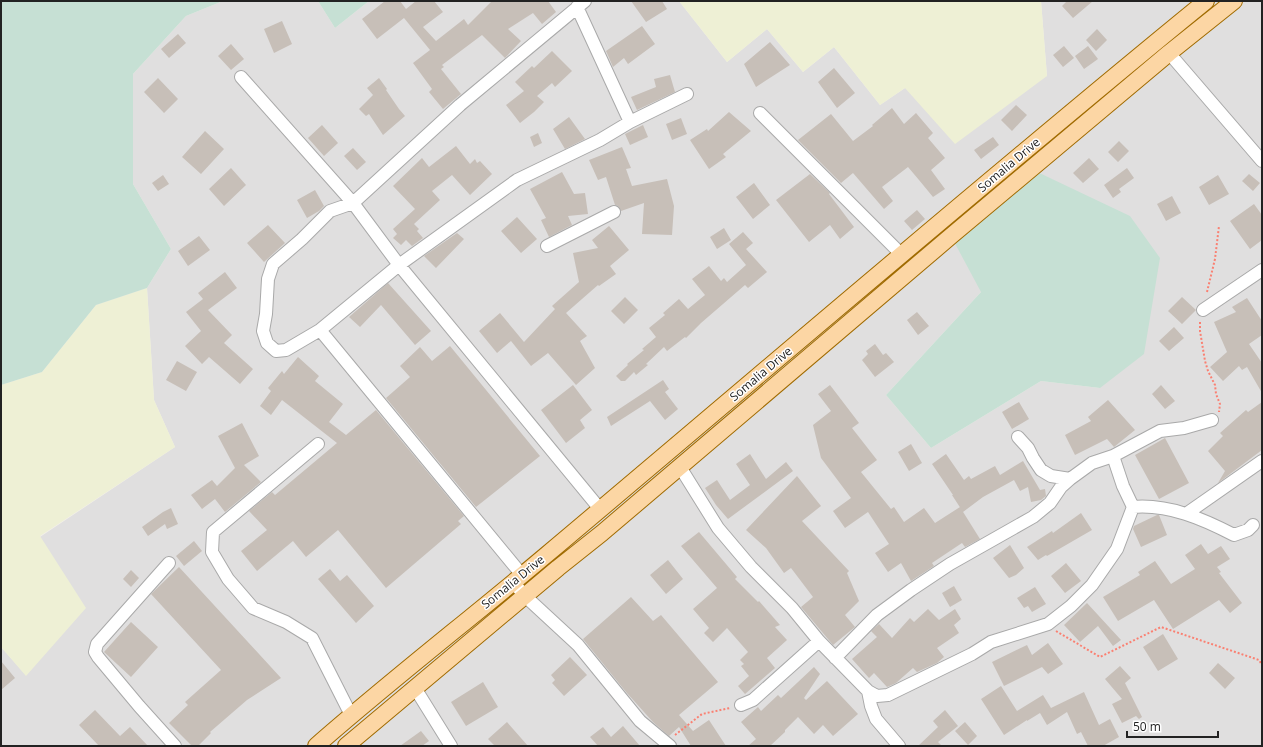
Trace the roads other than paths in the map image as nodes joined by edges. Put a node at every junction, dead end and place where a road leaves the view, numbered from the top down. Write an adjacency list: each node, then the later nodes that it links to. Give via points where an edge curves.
1 (1206, 1): 13 (main road, Somalia Drive)
2 (1234, 1): 4 (main road, Somalia Drive)
3 (581, 4): 8 (street); 10 (street, via 460,105)
4 (1169, 53): 9 (street); 23 (main road, Somalia Drive)
5 (241, 78): 10 (street)
6 (687, 94): 8 (street)
7 (760, 113): 13 (street)
8 (630, 122): 14 (street, via 600,140 517,180)
9 (1262, 160)
10 (353, 203): 14 (street); 17 (street, via 330,211 273,264 268,280 263,331 267,343 276,351 286,350)
11 (614, 212): 12 (street)
12 (548, 246)
13 (902, 255): 26 (main road, Somalia Drive)
14 (399, 265): 17 (street); 26 (street)
15 (1262, 270): 16 (street)
16 (1203, 310)
17 (320, 330): 30 (street)
18 (1212, 420): 21 (street, via 1184,428 1160,431)
19 (1018, 437): 24 (street, via 1041,470 1051,476)
20 (318, 444): 37 (street, via 213,532 212,552 228,579 254,608 286,622 312,638)
21 (1113, 456): 24 (street, via 1092,463); 25 (street, via 1123,486)
22 (1262, 461): 27 (street)
23 (680, 467): 31 (main road, Somalia Drive); 32 (street, via 718,528)
24 (1070, 479): 33 (street, via 1050,503 1032,517 950,564 877,615)
25 (1134, 507): 27 (street, via 1155,507); 35 (street, via 1117,549 1092,585 1048,624 991,642 972,654 888,694 877,696)
26 (600, 509): 30 (main road, Somalia Drive)
27 (1186, 514): 28 (street, via 1234,535 1248,530)
28 (1253, 525)
29 (169, 563): 39 (street, via 97,644 95,652)
30 (517, 578): 31 (street); 37 (main road, Somalia Drive)
31 (526, 596): 34 (main road, Somalia Drive); 38 (street, via 578,646 640,721)
32 (819, 641): 33 (street); 36 (street, via 753,700)
33 (835, 658): 35 (street)
34 (415, 688): 41 (main road, Somalia Drive); 42 (street)
35 (868, 691): 43 (street, via 876,719)
36 (741, 705)
37 (351, 715): 40 (main road, Somalia Drive)
38 (668, 744)
39 (176, 746)
40 (316, 746)
41 (346, 746)
42 (451, 746)
43 (899, 746)

